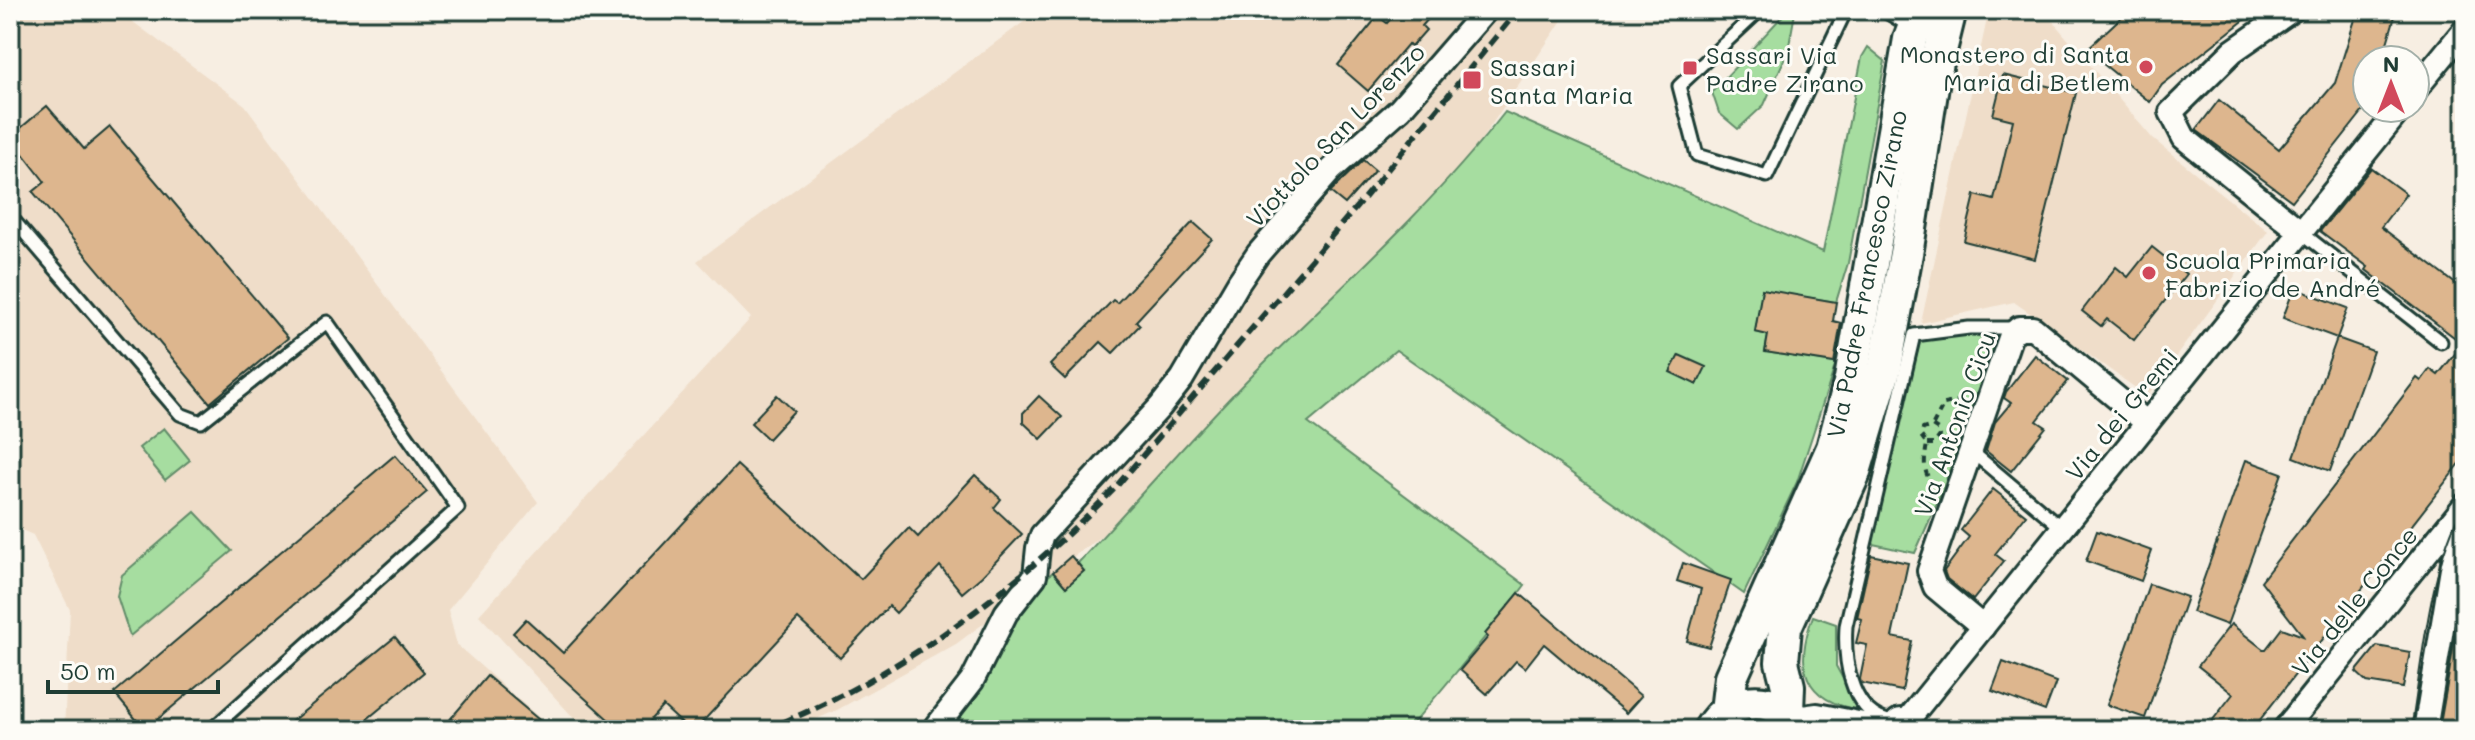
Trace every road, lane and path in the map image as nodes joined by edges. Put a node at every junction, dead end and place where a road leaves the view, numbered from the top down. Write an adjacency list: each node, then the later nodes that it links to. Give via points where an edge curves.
1 (1486, 10): 30 (street, Viottolo San Lorenzo, via 1400,109 1331,170 1258,254 1182,379 1042,535 1035,576 1006,613 972,681)
2 (1760, 10): 3 (lane, via 1679,86 1697,155 1767,176)
3 (1846, 10)
4 (1883, 10): 7 (lane)
5 (1950, 10): 7 (main road, Via Padre Francesco Zirano)
6 (2292, 10): 12 (street, via 2233,51 2171,112 2184,138)
7 (1925, 28): 26 (main road, Via Padre Francesco Zirano, via 1933,79 1885,367 1853,475 1785,627 1782,662); 27 (main road, Via Padre Francesco Zirano, via 1910,39 1851,379 1833,448 1731,677)
8 (2465, 29): 9 (street)
9 (2431, 70)
10 (2388, 124): 12 (street, Via dei Gremi)
11 (10, 216): 29 (lane, via 180,414 201,422 327,322 458,508)
12 (2301, 232): 14 (lane); 16 (street, Via dei Gremi)
13 (2019, 328): 15 (street, Via Antonio Cicu, via 2011,335); 16 (street, Via Antonio Cicu, via 2033,328); 28 (lane, via 1914,335 1847,616 1844,654 1853,686)
14 (2441, 342)
15 (1988, 403): 17 (path, via 1957,399 1944,404); 19 (street, Via Antonio Cicu)
16 (2147, 423): 23 (street, Via dei Gremi)
17 (1932, 426): 18 (path, via 1921,432); 18 (path, via 1940,436)
18 (1927, 444): 20 (path, via 1924,463 1929,481)
19 (1971, 451): 20 (street, Via Antonio Cicu); 23 (lane)
20 (1954, 500): 25 (street, Via Antonio Cicu, via 1929,571 1935,587)
21 (2465, 505): 31 (street, Via delle Conce)
22 (2465, 521): 24 (street)
23 (2062, 528): 25 (street, Via dei Gremi)
24 (2460, 548): 32 (street)
25 (1983, 627): 28 (street, Via dei Gremi, via 1916,711)
26 (1798, 712): 27 (main road, via 1757,701 1741,703); 28 (street)
27 (1718, 720)
28 (1886, 728)
29 (211, 730)
30 (934, 730)
31 (2284, 730)
32 (2425, 730)

